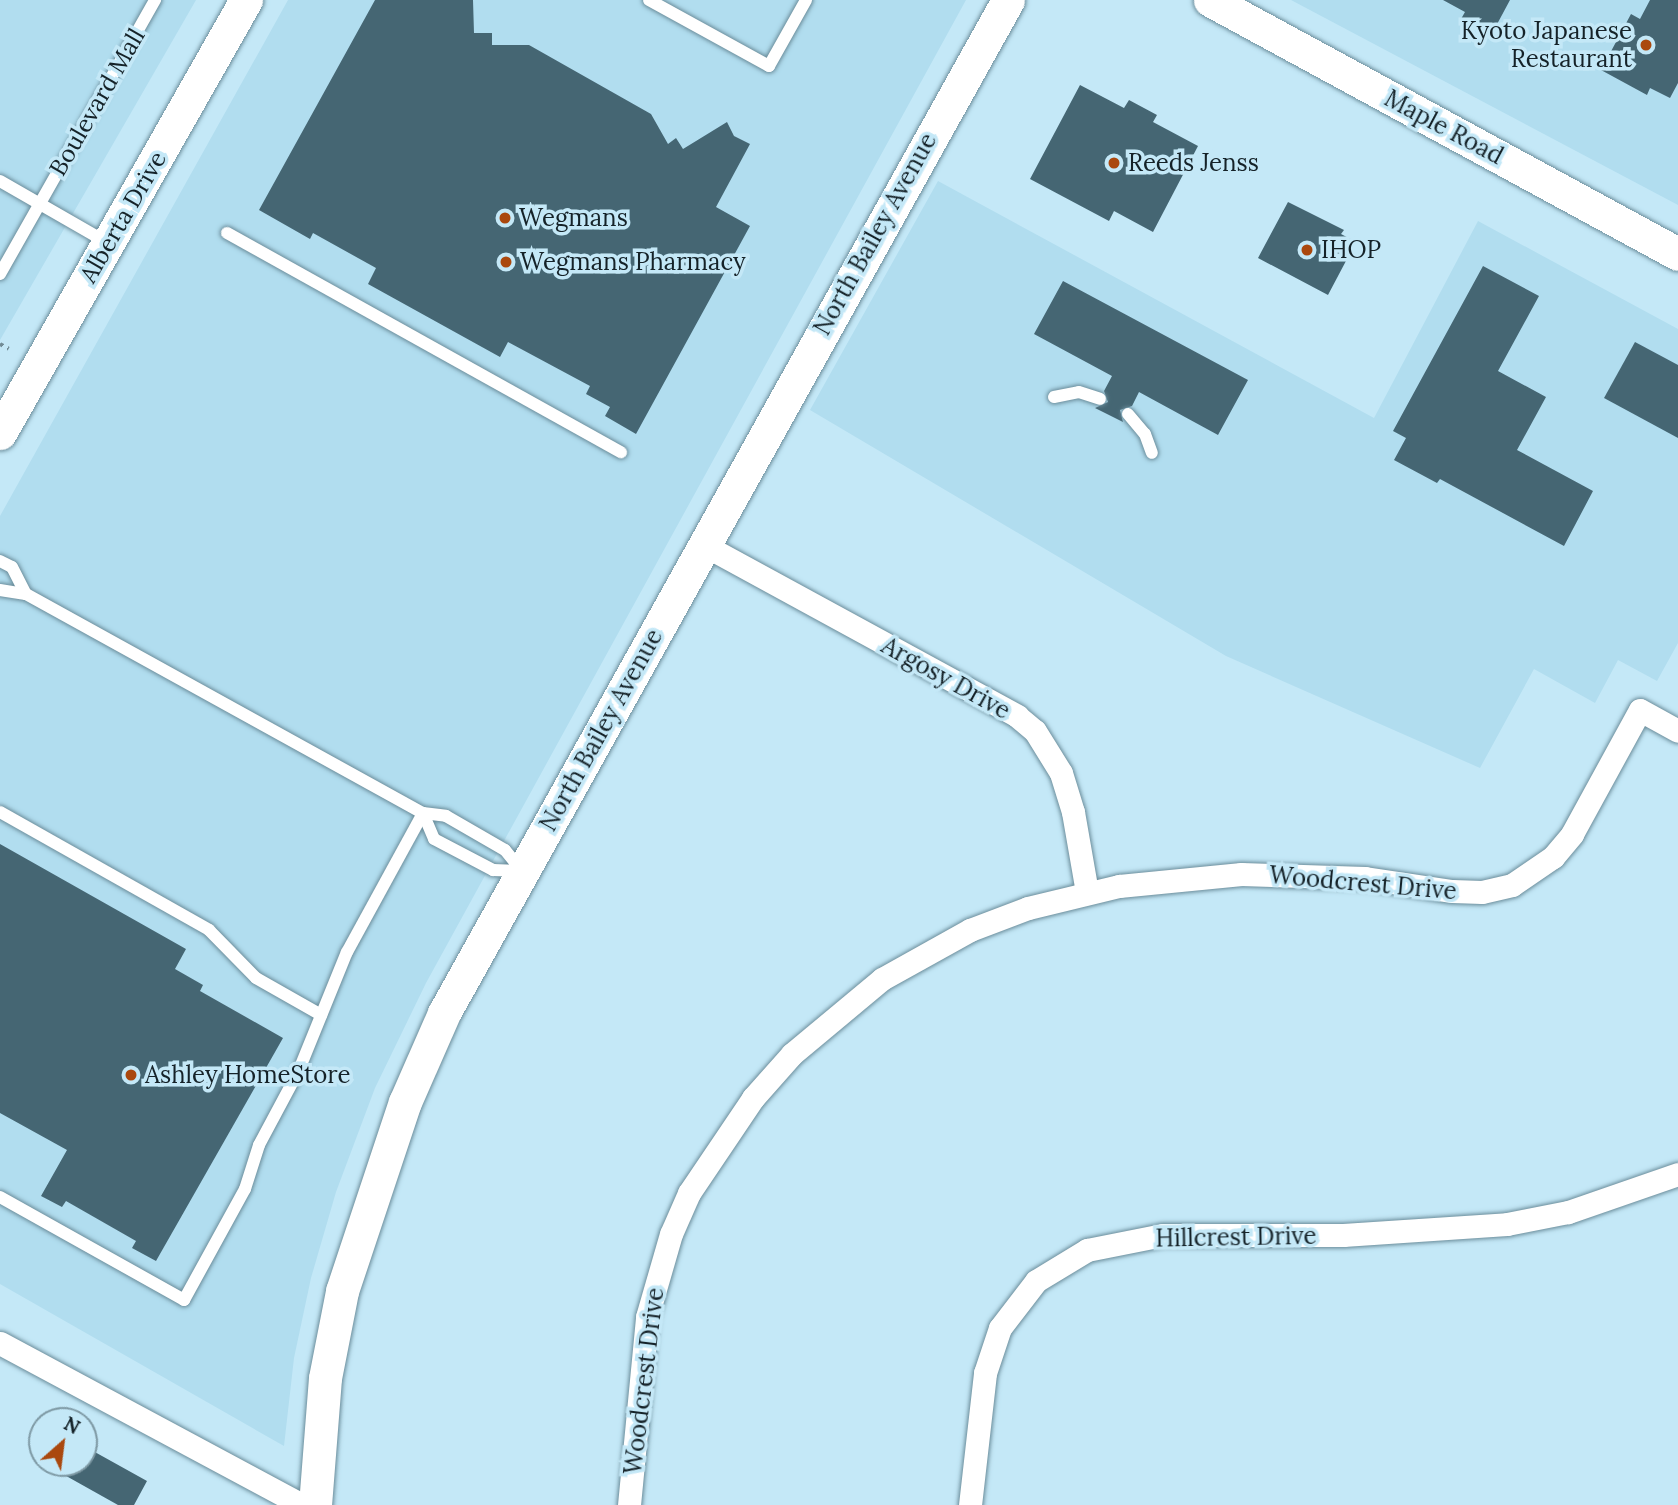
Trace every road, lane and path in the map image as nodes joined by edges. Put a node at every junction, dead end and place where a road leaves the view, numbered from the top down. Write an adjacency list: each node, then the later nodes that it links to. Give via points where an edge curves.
1 (155, 0): 8 (lane, Boulevard Mall)
2 (246, 0): 10 (street, Alberta Drive)
3 (649, 0): 4 (lane, via 769,66)
4 (806, 0)
5 (1008, 0): 21 (street, North Bailey Avenue)
6 (1210, 0): 11 (street, Maple Road)
7 (0, 181): 8 (lane, Boulevard Mall)
8 (40, 204): 10 (lane, Boulevard Mall); 12 (lane, Boulevard Mall)
9 (227, 233): 19 (lane)
10 (108, 243): 18 (street, Alberta Drive)
11 (1678, 254)
12 (0, 274)
13 (0, 344): 14 (path)
14 (9, 349)
15 (1054, 397): 16 (lane, via 1079,391)
16 (1100, 399)
17 (1128, 414): 20 (lane)
18 (0, 433)
19 (621, 452)
20 (1152, 453)
21 (704, 545): 28 (street, North Bailey Avenue); 29 (street, Argosy Drive, via 1017,716 1035,731 1050,750 1069,799)
22 (0, 561): 24 (lane, via 12,568)
23 (0, 590): 24 (lane)
24 (26, 594): 27 (lane)
25 (1678, 731): 29 (street, Woodcrest Drive, via 1640,710 1572,834 1533,873 1512,885 1482,891 1365,878 1241,874)
26 (0, 812): 30 (lane, via 209,930 256,978)
27 (423, 813): 28 (lane, via 446,816 505,850); 28 (lane, via 434,839 493,870); 30 (lane, via 347,952)
28 (522, 871): 35 (street, North Bailey Avenue, via 444,1013 364,1213 325,1378)
29 (1087, 892): 36 (street, Woodcrest Drive, via 982,926 915,958 835,1014 753,1098 689,1193 657,1275 648,1317)
30 (321, 1014): 32 (lane, via 299,1070 259,1145 245,1189 184,1300)
31 (1678, 1174): 37 (street, Hillcrest Drive, via 1568,1212 1507,1224 1356,1235 1164,1235 1087,1250 1036,1281 1000,1328 985,1373)
32 (0, 1197)
33 (0, 1343): 34 (street)
34 (302, 1505)
35 (315, 1505)
36 (629, 1505)
37 (970, 1505)

